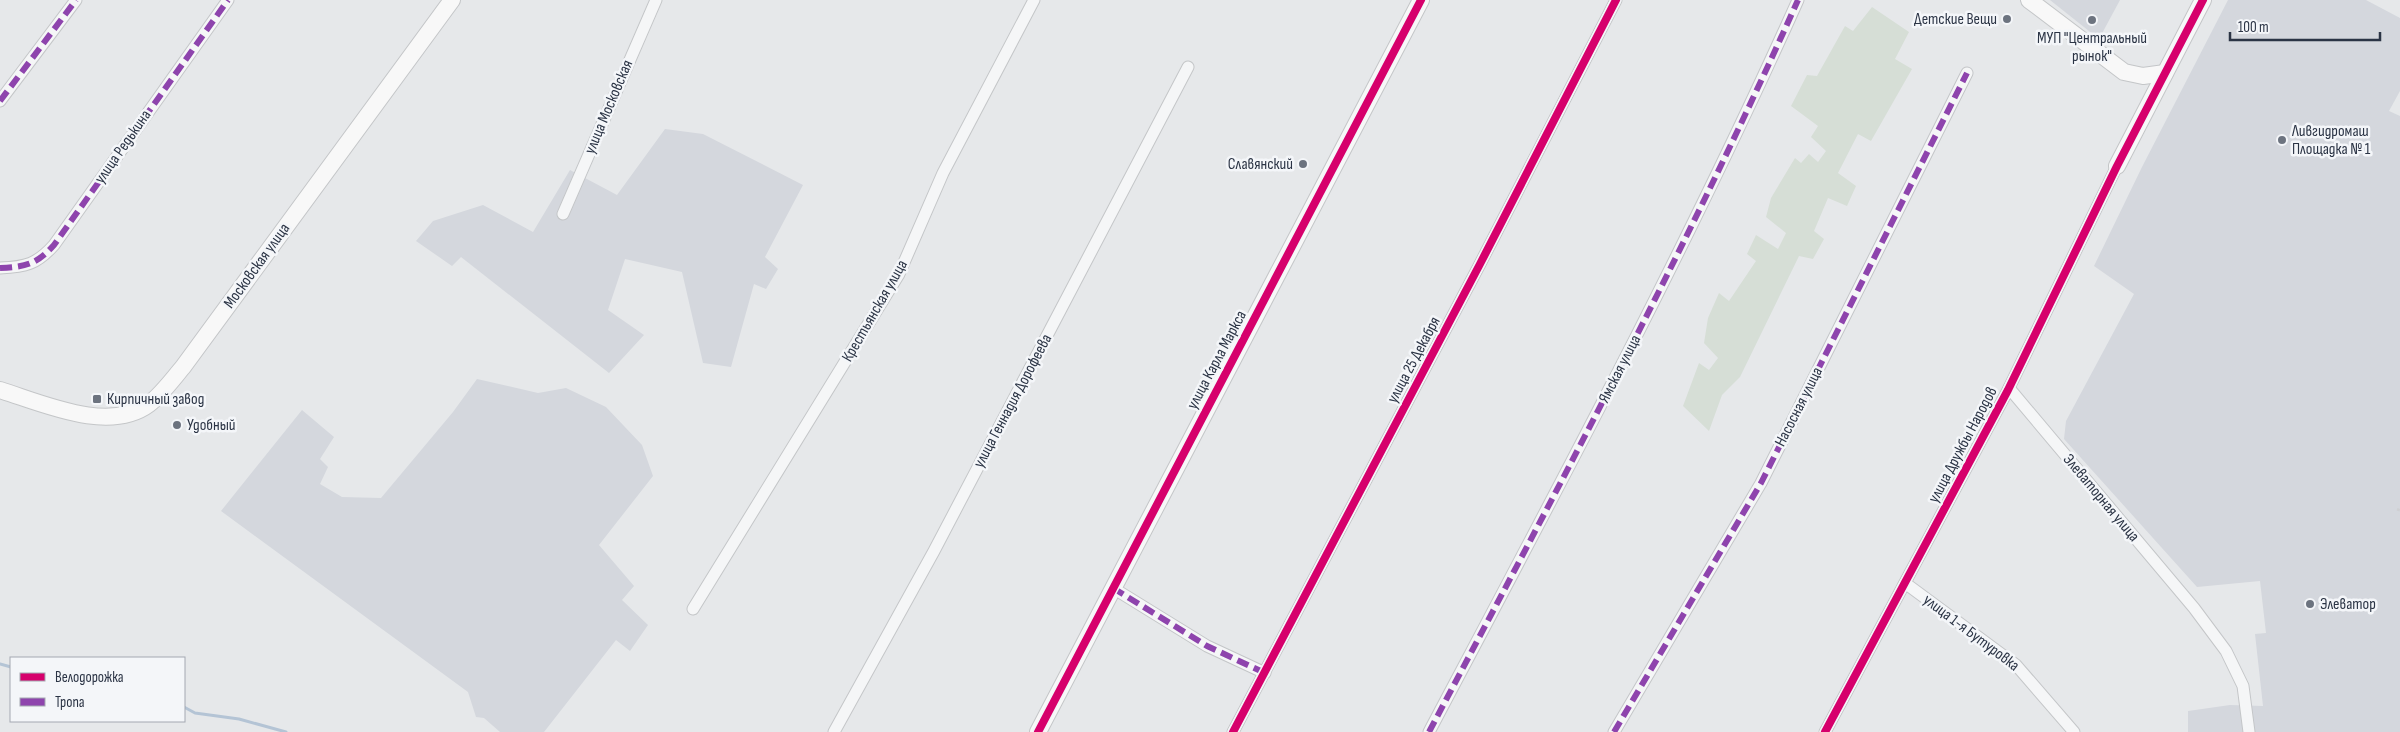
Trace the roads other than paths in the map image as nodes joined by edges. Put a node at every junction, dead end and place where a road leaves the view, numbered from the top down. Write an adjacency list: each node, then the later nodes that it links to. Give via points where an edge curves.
1 (76, 0): 15 (street)
2 (228, 0): 19 (street, улица Редькина, via 54,245 34,263)
3 (452, 0): 21 (street, Московская улица, via 183,367 148,405 122,416 92,416)
4 (656, 0): 18 (street, улица Московская)
5 (1034, 0): 24 (street, Крестьянская улица, via 943,173 899,274)
6 (1421, 0): 23 (street, улица Карла Маркса)
7 (1616, 0): 25 (street, улица 25 Декабря)
8 (1798, 0): 29 (street, Ямская улица, via 1740,129 1619,372)
9 (2029, 0): 12 (street)
10 (2204, 0): 14 (street)
11 (1188, 67): 26 (street, улица Геннадия Дорофеева, via 934,551)
12 (2124, 72): 14 (street, via 2143,76); 16 (street, via 2146,92)
13 (1967, 73): 30 (street, Насосная улица, via 1761,483)
14 (2165, 73): 16 (street)
15 (0, 101)
16 (2147, 109): 17 (street)
17 (2117, 166): 20 (street, улица Дружбы Народов)
18 (562, 214)
19 (0, 268)
20 (2010, 388): 22 (street, улица Дружбы Народов); 33 (street, Элеваторная улица, via 2194,608 2226,651 2243,686)
21 (0, 390)
22 (1905, 583): 31 (street, улица Дружбы Народов); 32 (street, улица 1-я Бутуровка, via 2016,665)
23 (1113, 588): 25 (street, via 1207,646); 27 (street, улица Карла Маркса)
24 (693, 609)
25 (1265, 673): 28 (street, улица 25 Декабря)
26 (834, 732)
27 (1038, 732)
28 (1233, 732)
29 (1429, 732)
30 (1614, 732)
31 (1825, 732)
32 (2074, 732)
33 (2249, 732)

